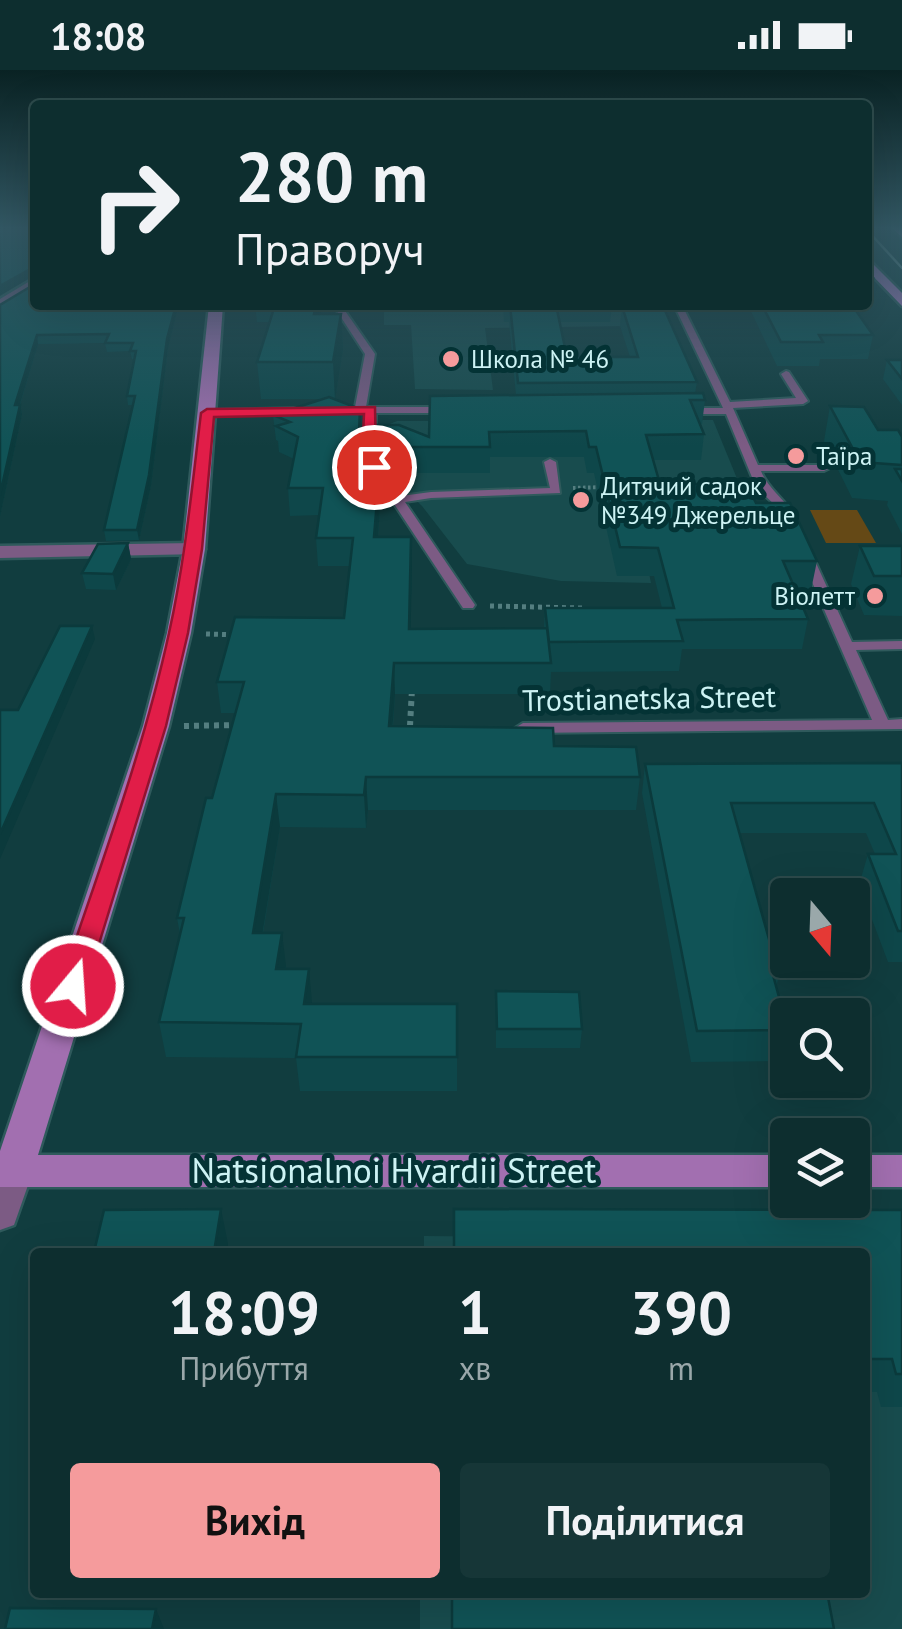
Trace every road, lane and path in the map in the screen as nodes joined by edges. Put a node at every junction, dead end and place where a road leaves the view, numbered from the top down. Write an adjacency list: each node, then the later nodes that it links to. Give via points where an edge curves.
1 (216, 310): 9 (street)
2 (340, 310): 6 (lane, via 370,354)
3 (680, 310): 5 (lane)
4 (786, 374): 5 (lane, via 803,401)
5 (728, 408): 8 (lane); 11 (lane)
6 (365, 410): 7 (lane); 9 (lane); 15 (lane, via 376,444 369,457)
7 (470, 410)
8 (668, 410)
9 (207, 413): 16 (street)
10 (550, 462): 13 (lane)
11 (753, 468): 12 (lane); 23 (lane, via 785,508)
12 (824, 468)
13 (555, 488): 14 (path); 15 (lane)
14 (611, 488)
15 (397, 500): 18 (lane)
16 (194, 549): 17 (street); 20 (street)
17 (0, 552)
18 (468, 605): 19 (path, via 588,612)
19 (570, 620)
20 (178, 633): 21 (path); 29 (street)
21 (249, 635)
22 (902, 645): 23 (lane)
23 (848, 646): 26 (lane)
24 (413, 674): 30 (path)
25 (395, 724): 30 (path)
26 (882, 724): 27 (lane, Trostianetska Street); 32 (lane, Trostianetska Street)
27 (902, 724)
28 (256, 725): 29 (path)
29 (156, 726): 33 (street)
30 (410, 726): 31 (path)
31 (427, 727)
32 (502, 728)
33 (7, 1171): 34 (street, Natsionalnoi Hvardii Street); 37 (street)
34 (770, 1171)
35 (870, 1171): 36 (street)
36 (902, 1171)
37 (0, 1213)

